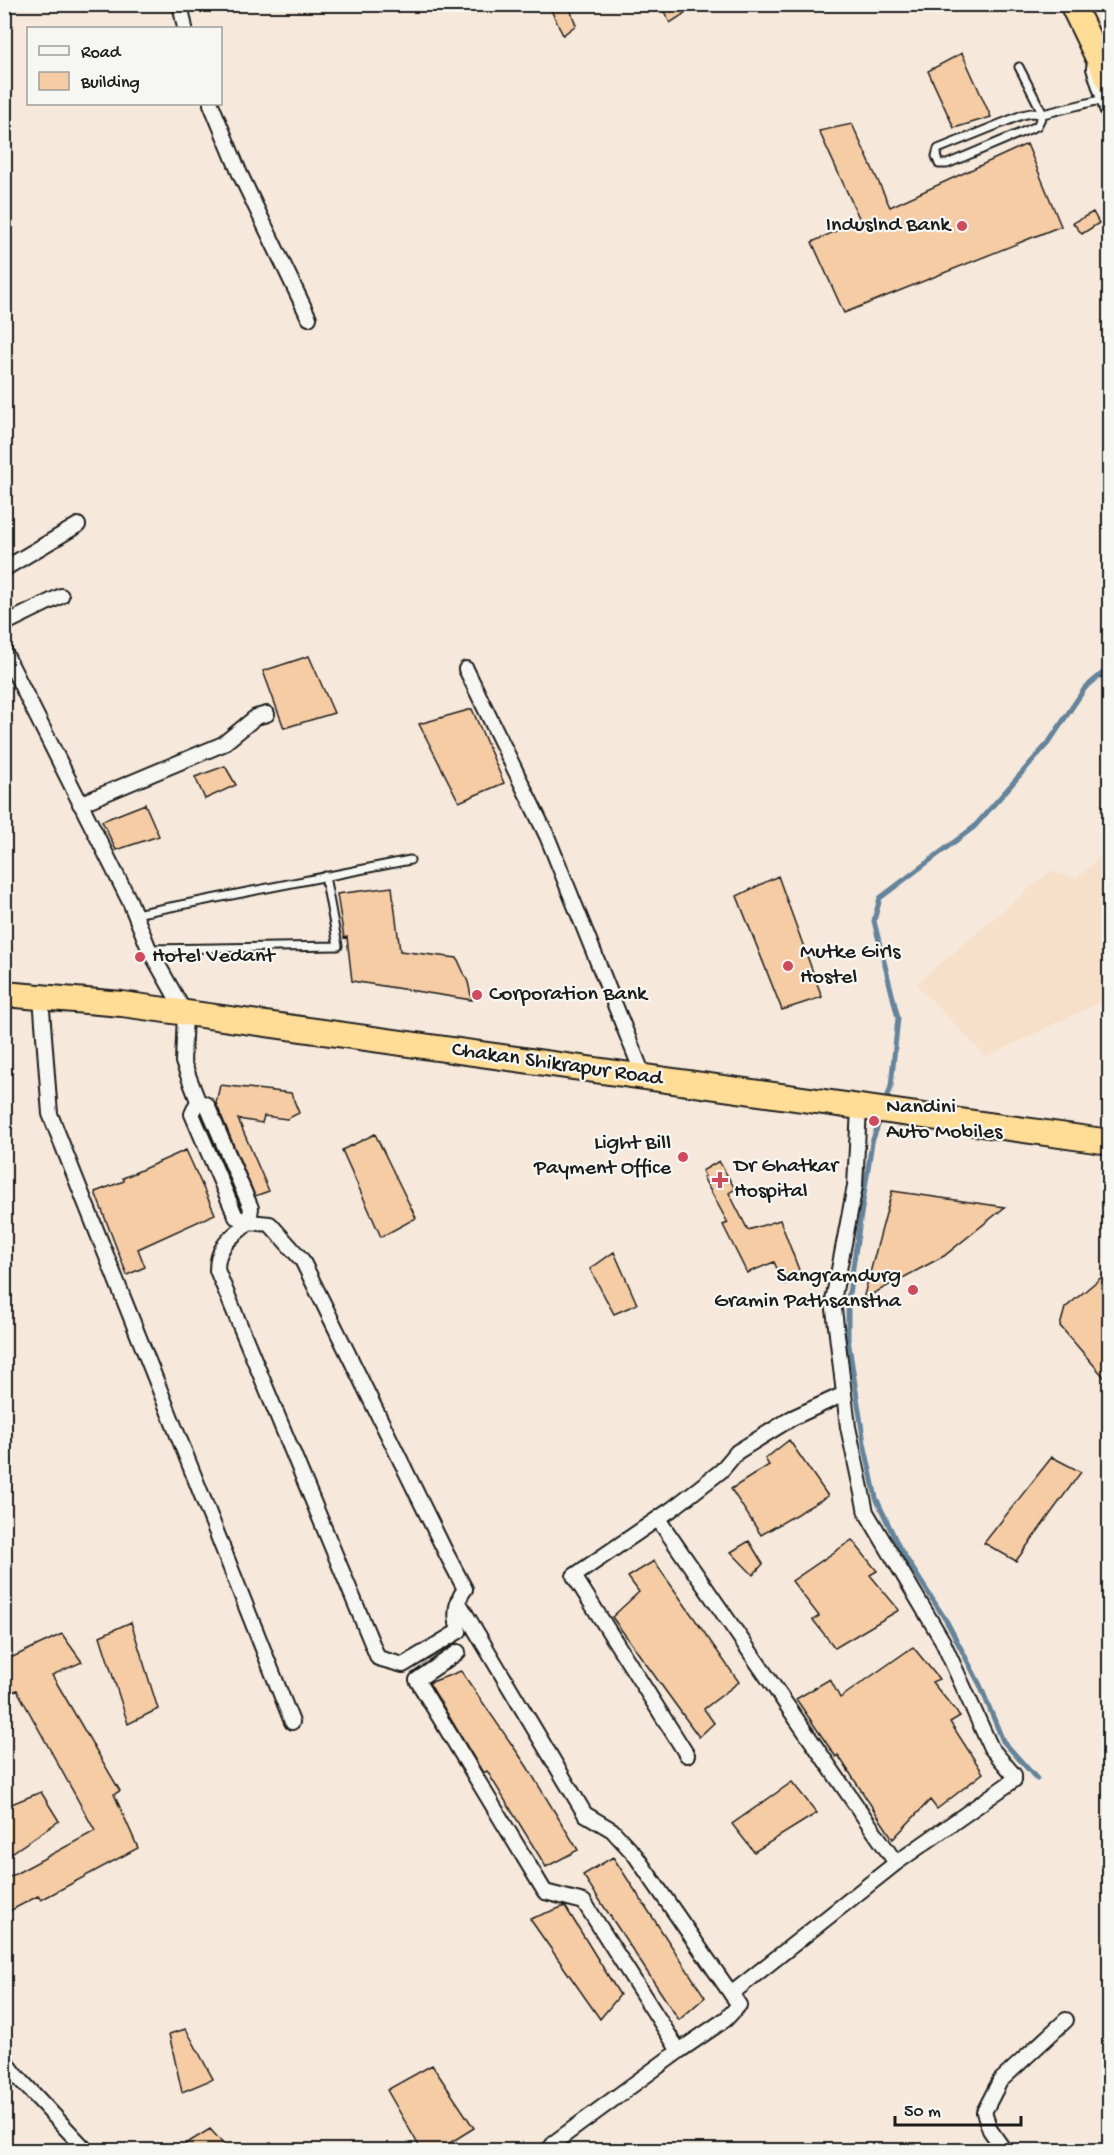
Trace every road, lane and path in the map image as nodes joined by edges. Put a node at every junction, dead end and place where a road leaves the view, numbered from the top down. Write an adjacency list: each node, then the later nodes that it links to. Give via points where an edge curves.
1 (180, 4): 3 (street)
2 (1072, 4): 5 (highway)
3 (185, 27)
4 (1019, 67): 7 (lane)
5 (1109, 97): 7 (lane)
6 (211, 105): 8 (street)
7 (1043, 114): 7 (lane, via 1037,126 939,164 938,149 1022,115)
8 (309, 318)
9 (78, 525): 10 (street)
10 (4, 569)
11 (61, 596): 12 (street)
12 (4, 624)
13 (4, 651): 16 (street)
14 (466, 669): 24 (street, via 547,836)
15 (267, 714): 16 (street, via 256,717 223,744)
16 (80, 804): 19 (street)
17 (410, 860): 18 (lane)
18 (325, 876): 19 (lane); 20 (lane, via 338,946)
19 (135, 914): 20 (street)
20 (149, 949): 23 (street)
21 (4, 994): 22 (highway, Chakan Shikrapur Road)
22 (41, 997): 23 (highway, Chakan Shikrapur Road); 32 (street, via 50,1114)
23 (184, 1013): 24 (highway, Chakan Shikrapur Road); 27 (street, via 183,1062 198,1101 207,1105 251,1208)
24 (644, 1077): 25 (highway, Chakan Shikrapur Road)
25 (864, 1108): 26 (highway, Chakan Shikrapur Road); 28 (street, via 855,1186 833,1301)
26 (1110, 1142)
27 (249, 1222): 30 (street, via 270,1224 303,1260 465,1589); 30 (street, via 226,1242 217,1256 217,1270 378,1658 403,1665 459,1631)
28 (844, 1394): 29 (street, via 792,1418 737,1452 721,1471); 34 (street, via 866,1512 942,1640 991,1748 1014,1775 1014,1780)
29 (658, 1519): 33 (street, via 574,1576); 34 (street)
30 (457, 1599): 35 (street, via 585,1814 612,1830 635,1855)
31 (458, 1652): 37 (street, via 417,1680 545,1892 584,1902)
32 (292, 1722)
33 (687, 1755)
34 (896, 1863): 35 (street)
35 (731, 1994): 37 (street, via 739,2005 726,2019)
36 (1066, 2020): 41 (street, via 1000,2081 984,2112)
37 (679, 2051): 40 (street, via 555,2142)
38 (4, 2059): 39 (street)
39 (86, 2151)
40 (549, 2151)
41 (1004, 2151)

